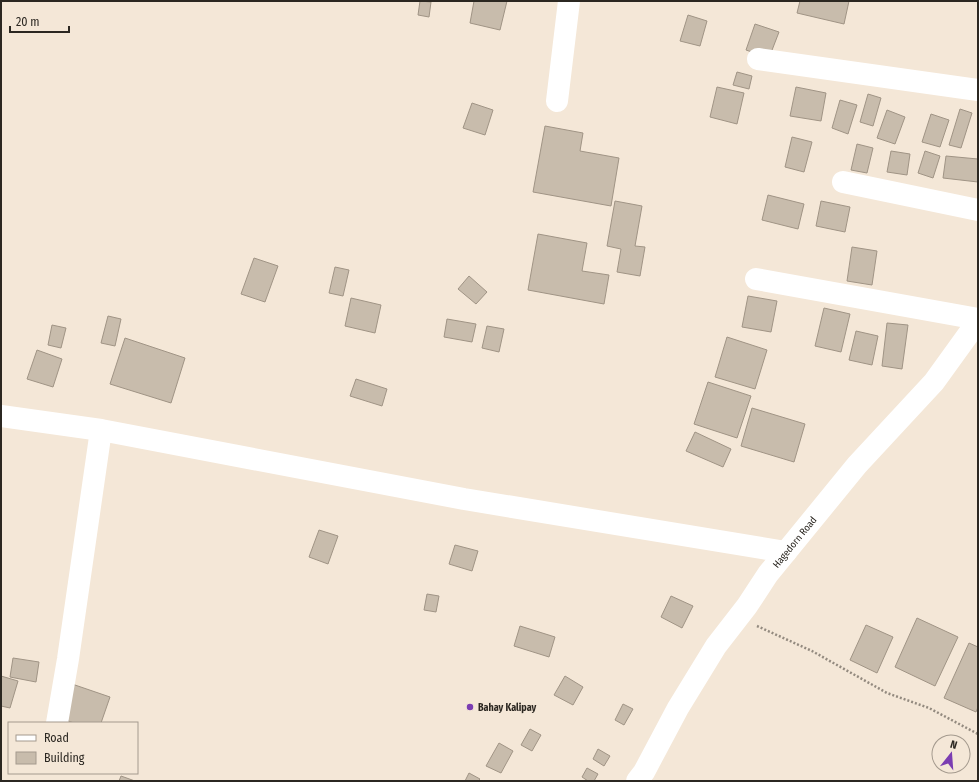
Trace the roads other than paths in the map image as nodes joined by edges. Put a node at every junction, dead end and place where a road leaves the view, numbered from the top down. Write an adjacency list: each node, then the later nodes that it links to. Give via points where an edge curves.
1 (569, 1): 4 (street)
2 (758, 59): 3 (street)
3 (978, 90)
4 (557, 101)
5 (842, 182): 6 (street)
6 (978, 210)
7 (756, 279): 8 (street)
8 (978, 320): 11 (street, Hagedorn Road, via 934,382 856,465)
9 (1, 416): 10 (street)
10 (101, 430): 11 (street, via 464,499); 12 (street)
11 (786, 552): 13 (street, Hagedorn Road, via 716,646)
12 (57, 722)
13 (637, 781)

